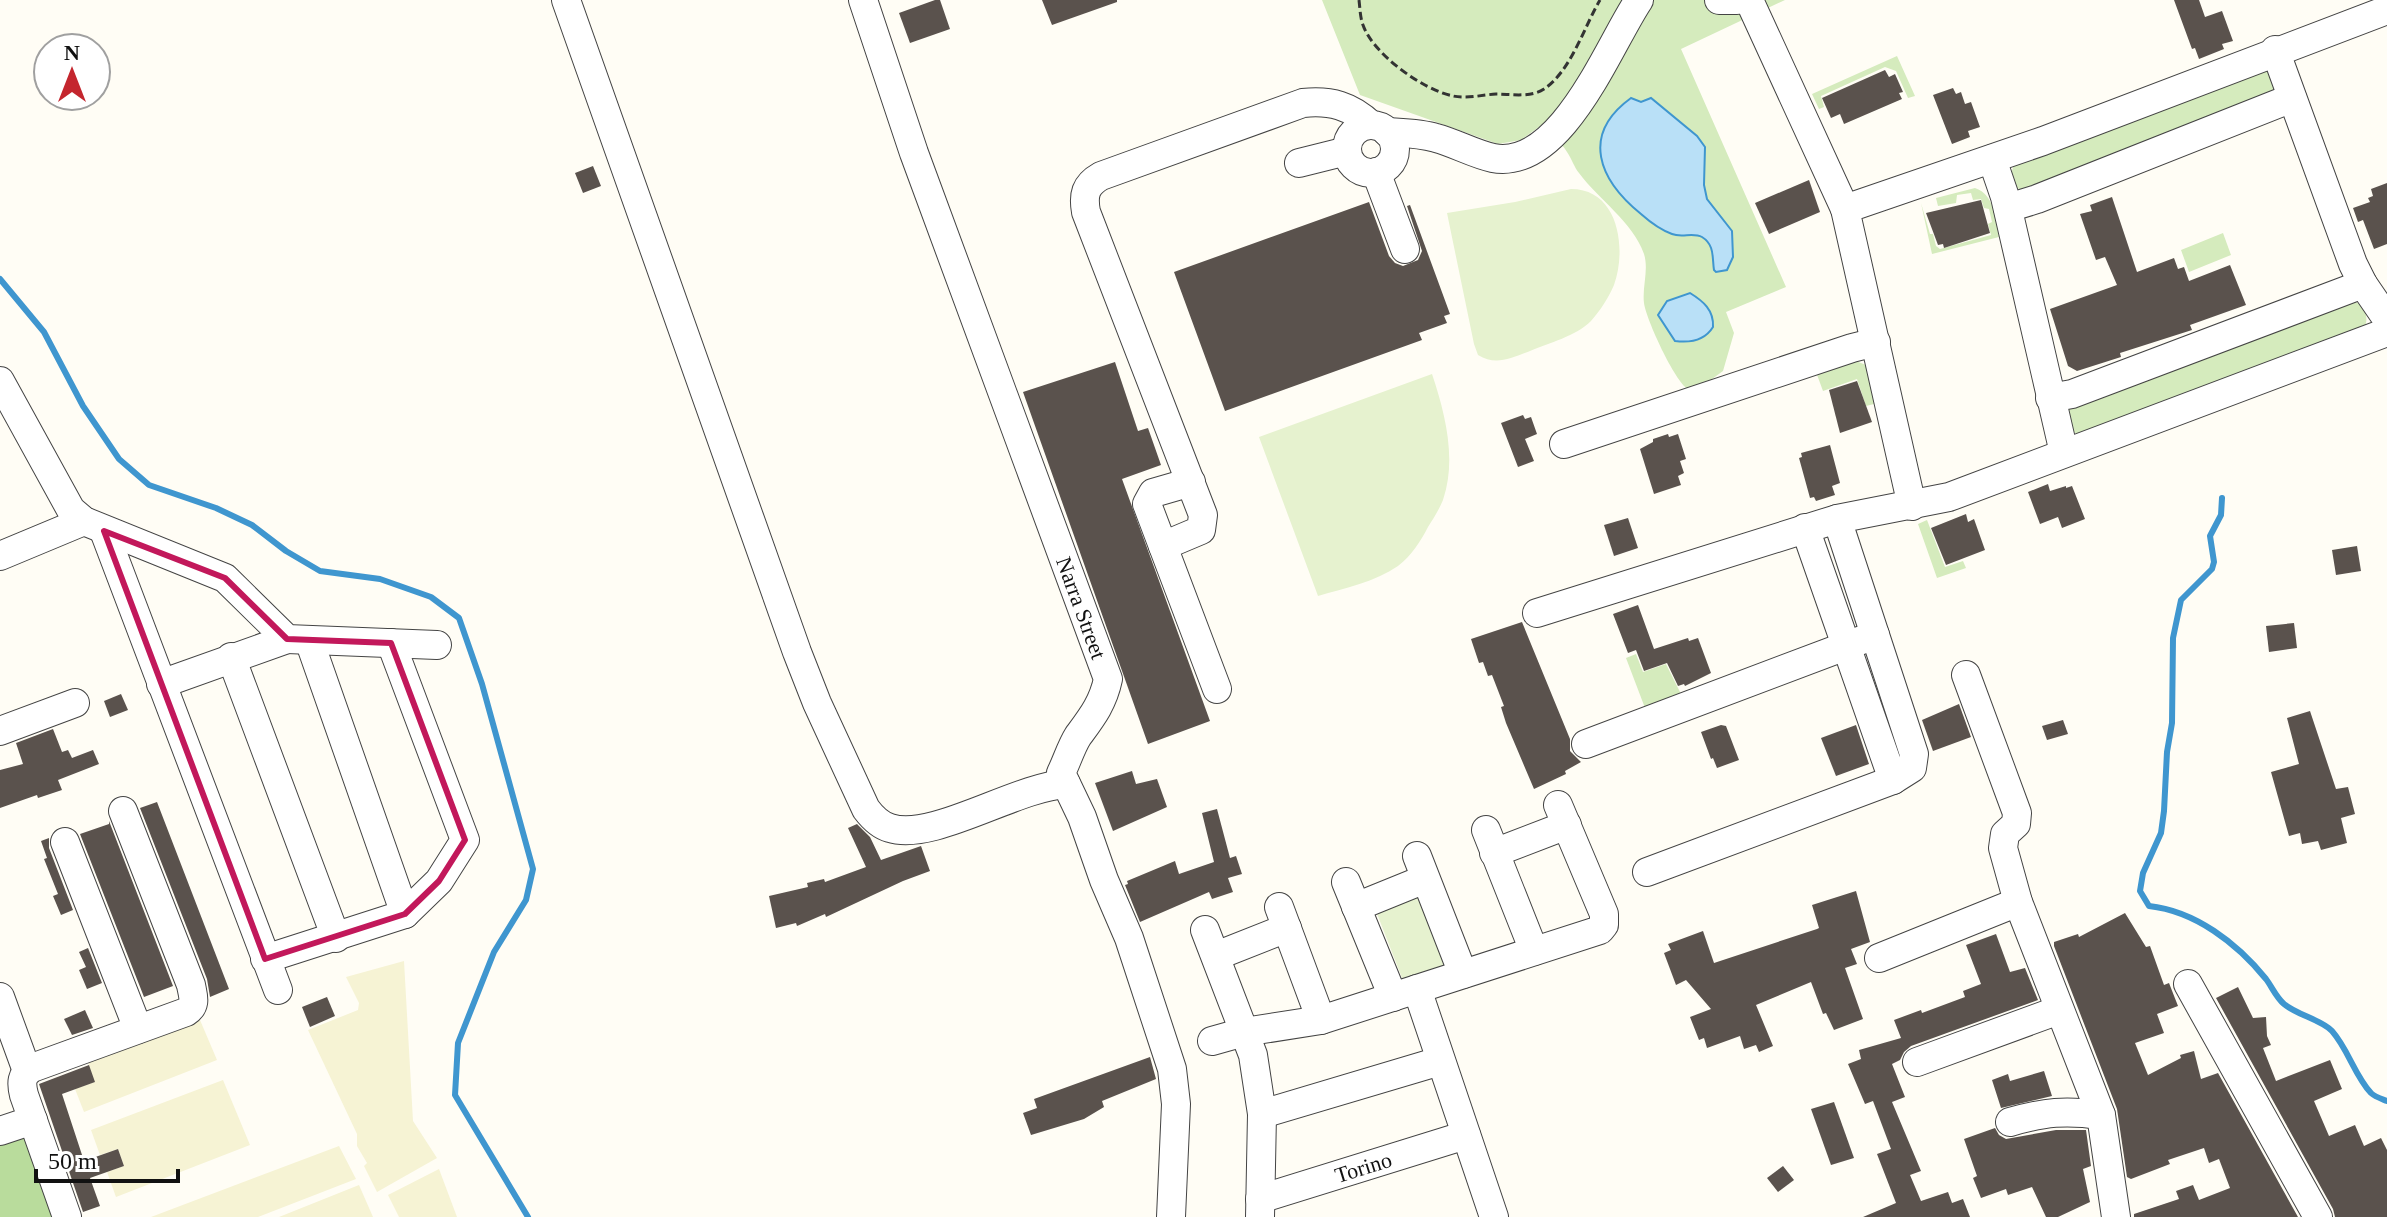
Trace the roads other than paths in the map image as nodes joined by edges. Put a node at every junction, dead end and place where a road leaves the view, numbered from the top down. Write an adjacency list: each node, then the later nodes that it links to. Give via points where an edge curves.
1 (566, 0): 48 (street, via 797,652 866,809 888,828 928,828 1029,791)
2 (863, 0): 48 (street, Narra Street, via 1108,679 1105,697 1076,739 1061,773)
3 (1639, 0): 10 (street, via 1571,116 1524,154 1493,158 1438,138)
4 (1719, 0): 5 (street)
5 (1737, 0)
6 (1749, 0): 16 (street)
7 (2387, 10): 8 (street)
8 (2275, 50): 9 (street); 12 (street)
9 (2292, 98): 15 (street); 18 (street)
10 (1379, 128): 11 (street, via 1355,131); 14 (street, via 1392,139 1394,156); 27 (street, via 1346,107 1303,103 1101,176 1085,190 1086,212)
11 (1347, 151): 13 (street); 14 (street, via 1357,169)
12 (1992, 159): 15 (street); 16 (street)
13 (1299, 163)
14 (1376, 172): 17 (street)
15 (2008, 208): 23 (street)
16 (1845, 209): 21 (street)
17 (1405, 249)
18 (2363, 284): 19 (street); 23 (street)
19 (2387, 319)
20 (2387, 332): 26 (street)
21 (1876, 342): 25 (street); 28 (street)
22 (0, 381): 24 (street)
23 (2050, 398): 26 (street)
24 (8, 411): 30 (street, via 71,510)
25 (1564, 444)
26 (2064, 453): 28 (street)
27 (1191, 482): 32 (street, via 1203,515 1201,530); 32 (street, via 1148,498)
28 (1912, 506): 29 (street)
29 (1837, 519): 31 (street); 35 (street)
30 (94, 526): 33 (street); 36 (street, via 225,578); 42 (street)
31 (1805, 528): 34 (street); 39 (street)
32 (1163, 546): 43 (street)
33 (0, 556)
34 (1537, 613)
35 (1875, 635): 39 (street); 47 (street, via 1914,754 1912,768)
36 (298, 639): 37 (street); 40 (street); 53 (street)
37 (391, 643): 38 (street); 53 (street, via 465,840 439,881)
38 (437, 645)
39 (1846, 645): 46 (street); 47 (street)
40 (231, 657): 42 (street); 55 (street)
41 (1966, 675): 52 (street, via 2017,813 2003,848)
42 (161, 684): 59 (street)
43 (1217, 689)
44 (75, 703): 45 (street)
45 (0, 731)
46 (1586, 744)
47 (1893, 780): 51 (street)
48 (1066, 784): 81 (street, via 1129,938 1172,1069 1176,1104)
49 (123, 811): 67 (street, via 194,1002 186,1012)
50 (65, 842): 67 (street)
51 (1647, 872)
52 (2018, 902): 58 (street); 65 (street)
53 (405, 914): 55 (street)
54 (1205, 930): 57 (street)
55 (336, 938): 59 (street)
56 (1534, 951): 56 (street, via 1490,842 1563,815 1604,925); 60 (street)
57 (1216, 956): 66 (street, via 1283,918); 68 (street)
58 (1879, 958)
59 (265, 959): 62 (street)
60 (1463, 974): 63 (street); 63 (street, via 1421,868 1351,894)
61 (2188, 984): 83 (street)
62 (278, 990)
63 (1405, 993): 66 (street); 70 (street)
64 (0, 997): 72 (street)
65 (2059, 1010): 71 (street); 74 (street)
66 (1321, 1020): 68 (street)
67 (138, 1029): 72 (street)
68 (1244, 1032): 69 (street); 73 (street)
69 (1212, 1041)
70 (1440, 1061): 73 (street); 77 (street)
71 (1917, 1062)
72 (28, 1096): 76 (street); 80 (street)
73 (1262, 1114): 78 (street)
74 (2101, 1115): 75 (street, via 2065,1110); 82 (street)
75 (2010, 1122)
76 (0, 1131)
77 (1466, 1135): 78 (street, Torino); 79 (street)
78 (1260, 1208)
79 (1485, 1215)
80 (67, 1217)
81 (1171, 1217)
82 (2116, 1217)
83 (2318, 1217)

